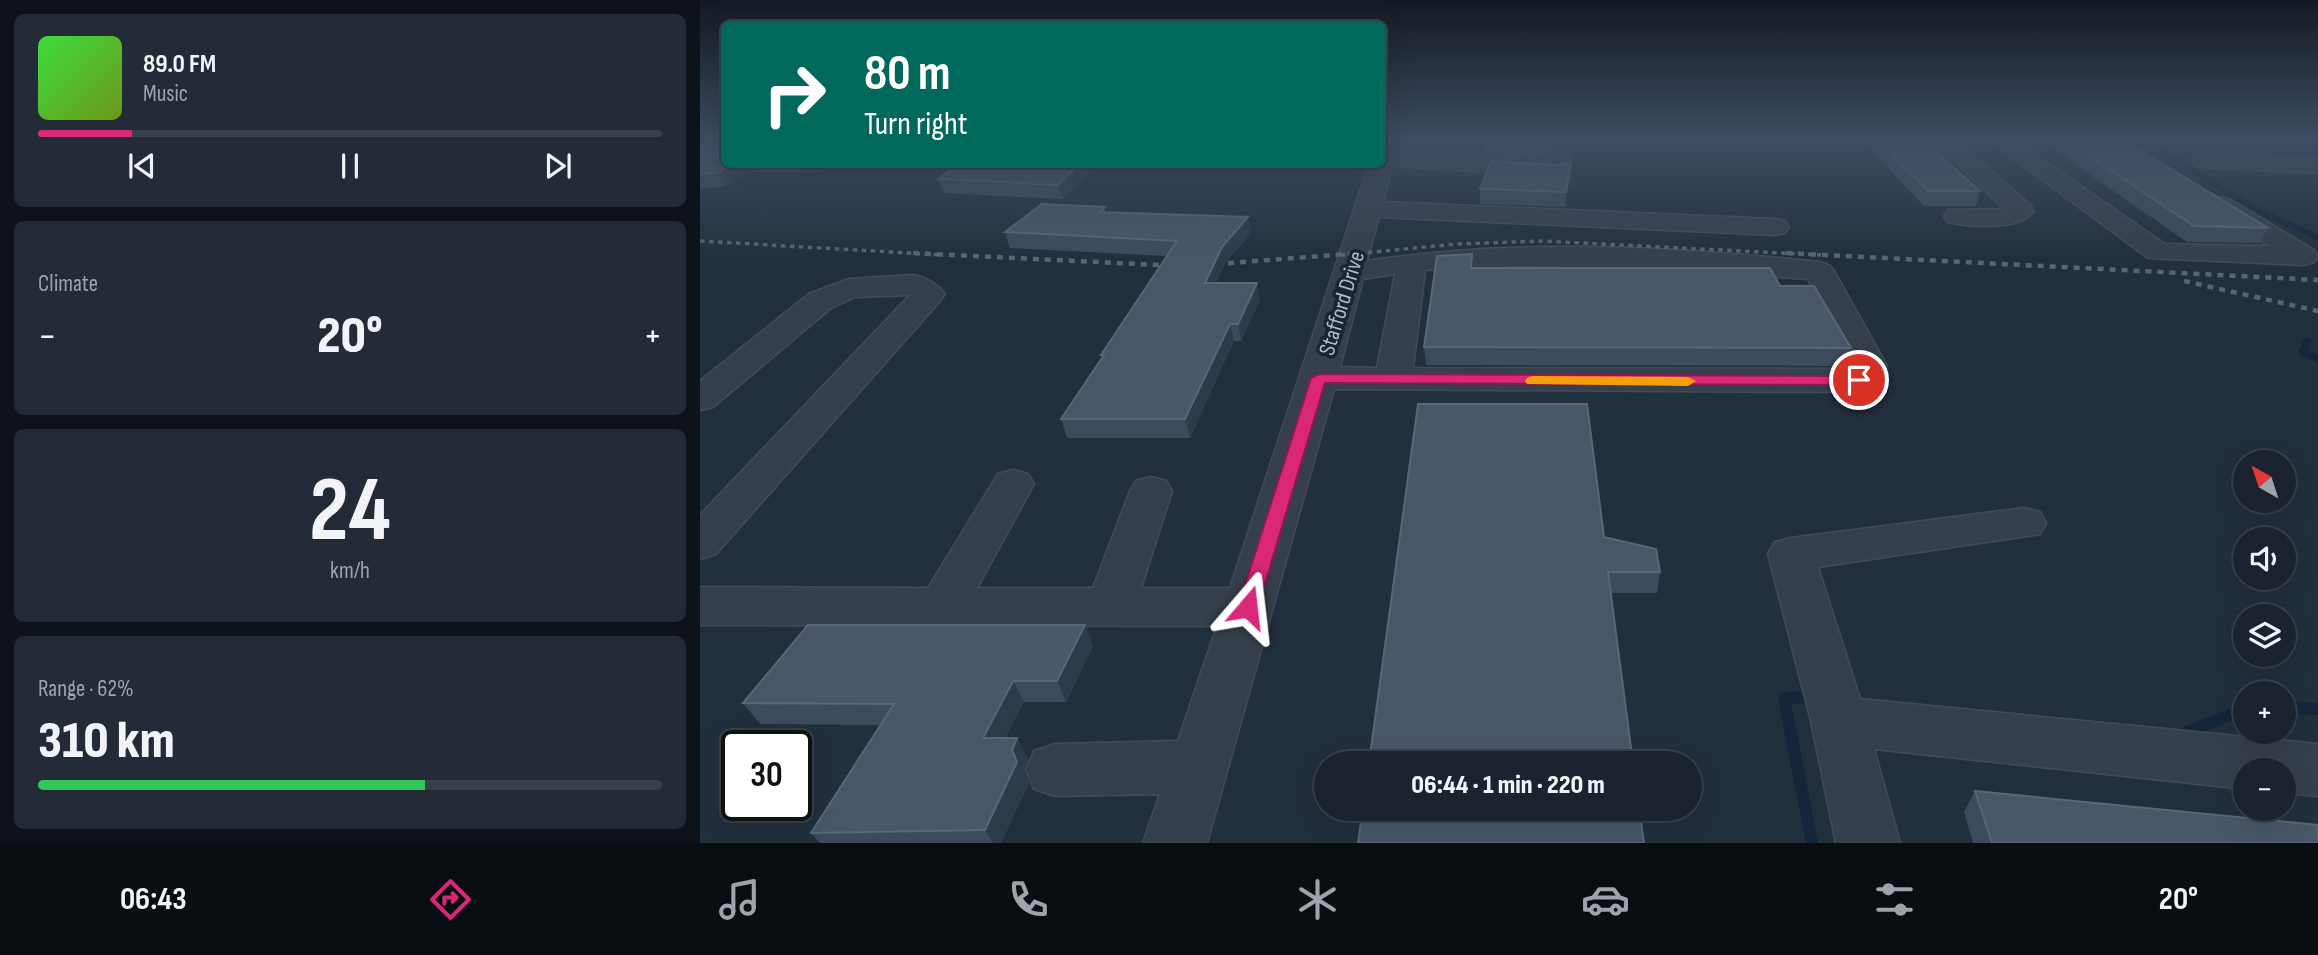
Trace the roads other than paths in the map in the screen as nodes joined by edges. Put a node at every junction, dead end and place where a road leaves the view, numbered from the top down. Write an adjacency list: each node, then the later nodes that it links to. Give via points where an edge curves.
1 (1381, 180): 11 (street, Stafford Drive)
2 (1386, 180): 7 (street)
3 (1987, 180): 8 (street, via 2021,211 2012,217)
4 (2057, 180): 6 (street, via 2158,252 2304,256)
5 (1426, 185): 7 (street)
6 (2200, 191)
7 (1419, 211): 9 (street)
8 (1957, 216)
9 (1775, 227)
10 (1411, 264): 11 (street); 13 (street); 13 (street, via 1533,257 1722,262 1819,271 1869,366 1869,376 1843,381)
11 (1350, 272): 12 (street, Stafford Drive)
12 (1319, 378): 13 (street); 21 (street, Stafford Drive)
13 (1393, 380)
14 (700, 399): 18 (street, via 820,301 849,288 914,284 929,294)
15 (1013, 484): 20 (street)
16 (1151, 491): 22 (street)
17 (2024, 523): 23 (street, via 1791,554)
18 (700, 543)
19 (700, 606): 20 (street)
20 (942, 607): 22 (street)
21 (1248, 607): 22 (street); 24 (street, Stafford Drive)
22 (1110, 608)
23 (1839, 721): 26 (street); 28 (street)
24 (1199, 767): 25 (street); 27 (street, Stafford Drive)
25 (1055, 770)
26 (2318, 770)
27 (1175, 843)
28 (1868, 843)

